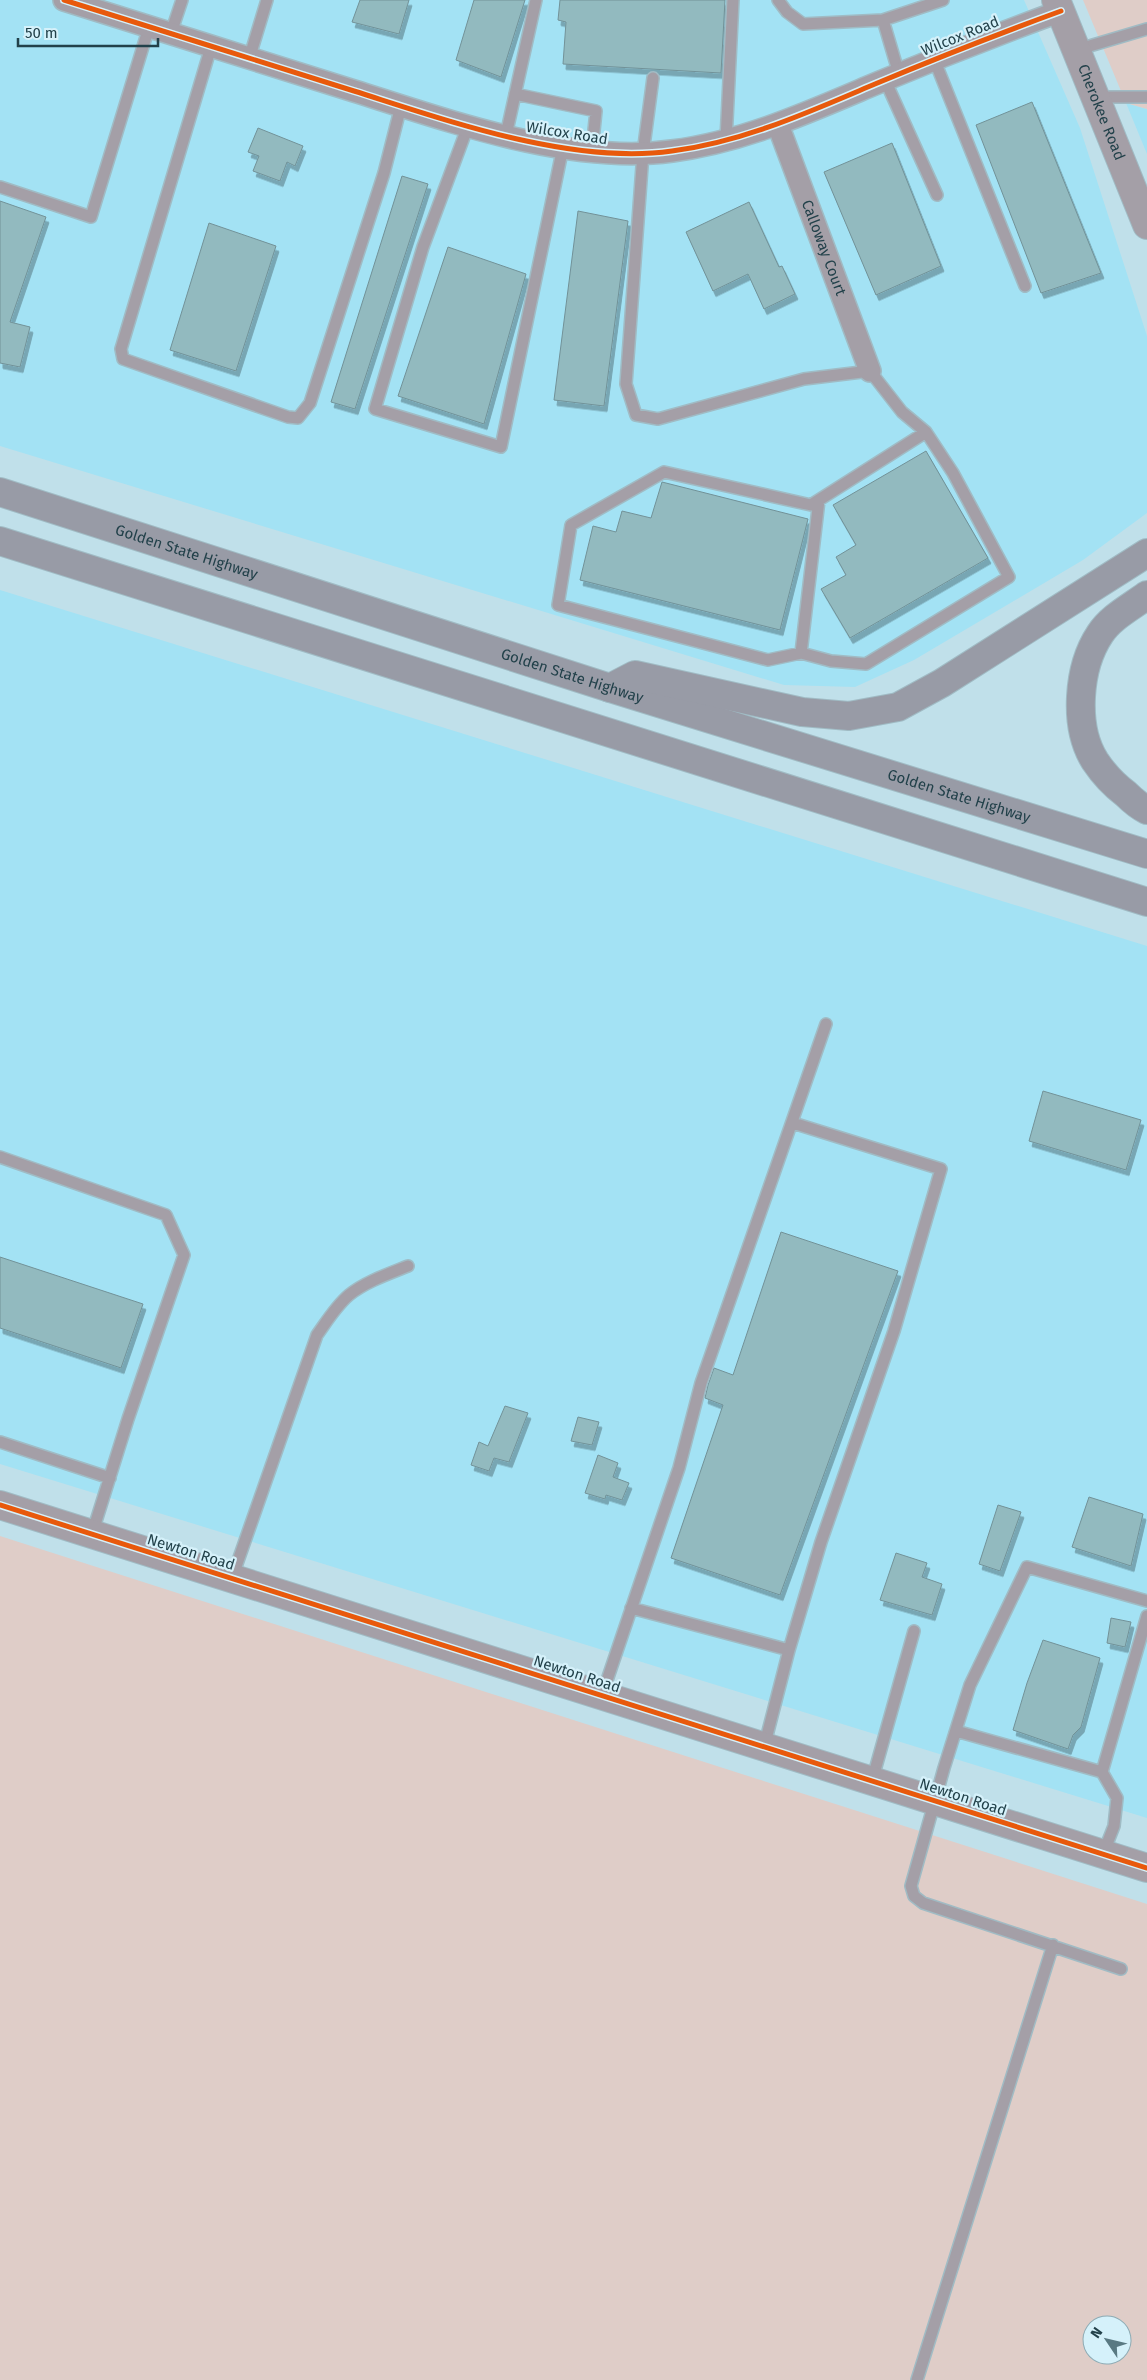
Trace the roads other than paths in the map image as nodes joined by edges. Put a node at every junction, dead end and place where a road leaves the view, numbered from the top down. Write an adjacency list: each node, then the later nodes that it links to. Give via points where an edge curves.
1 (64, 0): 10 (street, Wilcox Road)
2 (182, 0): 12 (lane)
3 (267, 0): 15 (lane)
4 (536, 0): 19 (lane)
5 (733, 0): 26 (lane)
6 (778, 0): 9 (lane, via 803,24)
7 (944, 0): 9 (lane)
8 (1058, 5): 14 (street, Cherokee Road); 16 (street, Wilcox Road)
9 (884, 20): 17 (lane)
10 (149, 27): 12 (street, Wilcox Road); 30 (lane, via 91,217)
11 (1147, 29): 14 (lane)
12 (171, 33): 13 (street, Wilcox Road)
13 (211, 47): 15 (street, Wilcox Road); 22 (lane, via 120,349 124,359 288,417 298,418 310,403 384,173)
14 (1076, 50): 20 (street, Cherokee Road)
15 (249, 58): 22 (street, Wilcox Road)
16 (934, 60): 17 (street, Wilcox Road); 33 (lane)
17 (892, 77): 23 (street, Wilcox Road); 31 (lane)
18 (653, 78): 29 (lane)
19 (515, 94): 25 (lane); 28 (lane, via 596,111)
20 (1096, 97): 21 (lane); 32 (street, Cherokee Road)
21 (1147, 97)
22 (402, 106): 24 (street, Wilcox Road)
23 (778, 125): 26 (street, Wilcox Road); 34 (street, Calloway Court)
24 (468, 126): 25 (street, Wilcox Road); 27 (lane, via 423,247 375,409 501,447)
25 (506, 135): 27 (street, Wilcox Road)
26 (726, 140): 29 (street, Wilcox Road, via 671,152)
27 (563, 147): 28 (street, Wilcox Road)
28 (592, 150): 29 (street, Wilcox Road)
29 (643, 153): 34 (lane, via 626,384 636,415 658,419 804,379)
30 (0, 187)
31 (937, 195)
32 (1147, 225)
33 (1025, 286)
34 (870, 371): 35 (lane, via 902,412)
35 (926, 432): 37 (lane); 41 (lane, via 953,473 1009,577 866,664 831,661)
36 (0, 492): 42 (highway, Golden State Highway)
37 (819, 500): 41 (lane); 41 (lane, via 811,505 664,472 571,526 558,605 768,660)
38 (0, 541): 45 (highway)
39 (1141, 562): 42 (highway, via 898,707 849,716 802,712 635,675)
40 (1145, 598): 43 (highway, via 1123,611 1101,632 1089,655 1081,687 1083,730 1094,760 1114,784)
41 (801, 653)
42 (610, 688): 44 (highway, Golden State Highway)
43 (1147, 810)
44 (1147, 854)
45 (1147, 902)
46 (826, 1024): 47 (lane)
47 (792, 1122): 56 (lane, via 701,1383 679,1468); 59 (lane, via 941,1169 894,1331 821,1542)
48 (0, 1157): 51 (lane, via 166,1214 184,1255)
49 (408, 1266): 54 (lane, via 349,1295 317,1335)
50 (0, 1442): 51 (lane)
51 (110, 1478): 53 (lane)
52 (0, 1505): 53 (street, Newton Road)
53 (92, 1534): 54 (street, Newton Road)
54 (232, 1578): 60 (street, Newton Road)
55 (1147, 1601): 61 (lane, via 1026,1567 970,1685)
56 (631, 1608): 59 (lane); 60 (lane)
57 (1147, 1616): 63 (lane)
58 (914, 1631): 64 (lane)
59 (789, 1650): 62 (lane)
60 (602, 1695): 62 (street, Newton Road)
61 (956, 1730): 63 (lane); 65 (lane)
62 (764, 1747): 64 (street, Newton Road)
63 (1102, 1772): 66 (lane, via 1117,1798 1114,1826)
64 (872, 1781): 65 (street, Newton Road)
65 (935, 1801): 66 (street, Newton Road); 68 (lane, via 911,1886 914,1896 923,1903)
66 (1103, 1854): 67 (street, Newton Road)
67 (1147, 1868)
68 (1052, 1945): 69 (lane); 70 (lane)
69 (1121, 1969)
70 (917, 2380)

